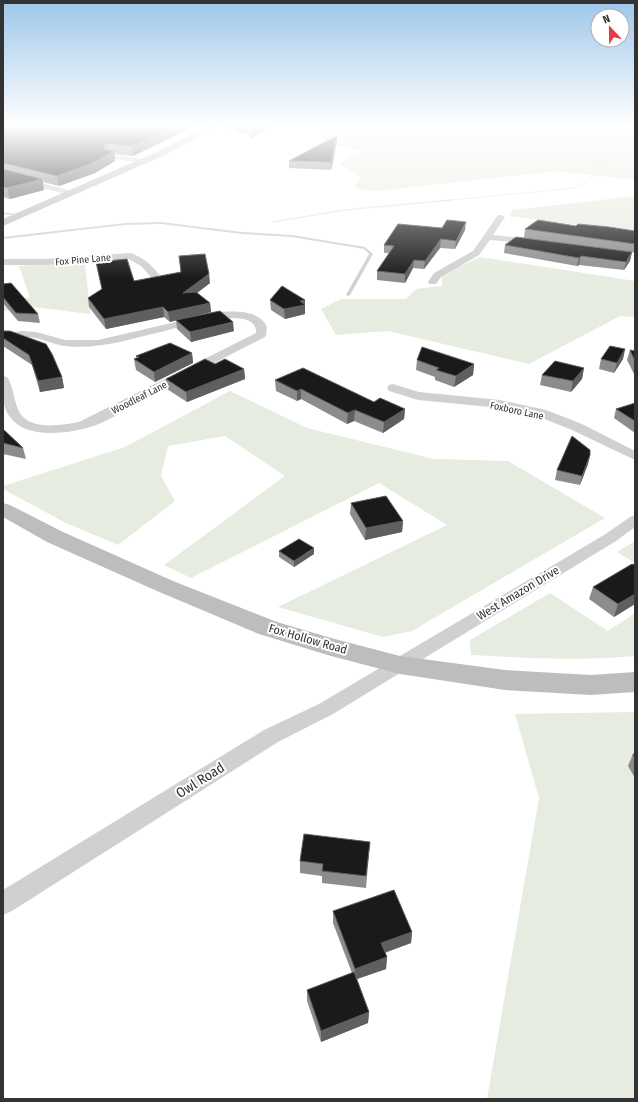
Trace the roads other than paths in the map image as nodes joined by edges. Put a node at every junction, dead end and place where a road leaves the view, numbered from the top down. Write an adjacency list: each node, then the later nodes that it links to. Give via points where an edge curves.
1 (11, 176): 3 (street)
2 (108, 176): 3 (main road)
3 (69, 193): 5 (main road)
4 (3, 213): 5 (lane)
5 (18, 215): 7 (main road)
6 (501, 217): 8 (street)
7 (3, 223)
8 (488, 237): 10 (street); 13 (street, via 476,253 437,275)
9 (3, 238): 14 (lane, via 161,223 292,236 365,248 371,254)
10 (539, 243)
11 (3, 262): 12 (street, Fox Pine Lane, via 130,256 143,261)
12 (155, 276)
13 (433, 282)
14 (348, 295)
15 (3, 337): 16 (street, Woodleaf Lane, via 22,334 65,343 98,342 219,314 251,317 262,329 261,335 86,424 70,429 35,427 20,420 13,411)
16 (3, 380)
17 (393, 388): 18 (street, Foxboro Lane, via 418,396 500,404 541,413)
18 (635, 456)
19 (3, 509): 21 (main road, Fox Hollow Road, via 76,546 165,586 268,628)
20 (635, 520): 21 (street, West Amazon Drive, via 610,538)
21 (400, 665): 22 (main road, Fox Hollow Road, via 505,680 591,685); 23 (street, Owl Road, via 326,709 271,736)
22 (635, 682)
23 (3, 903)

